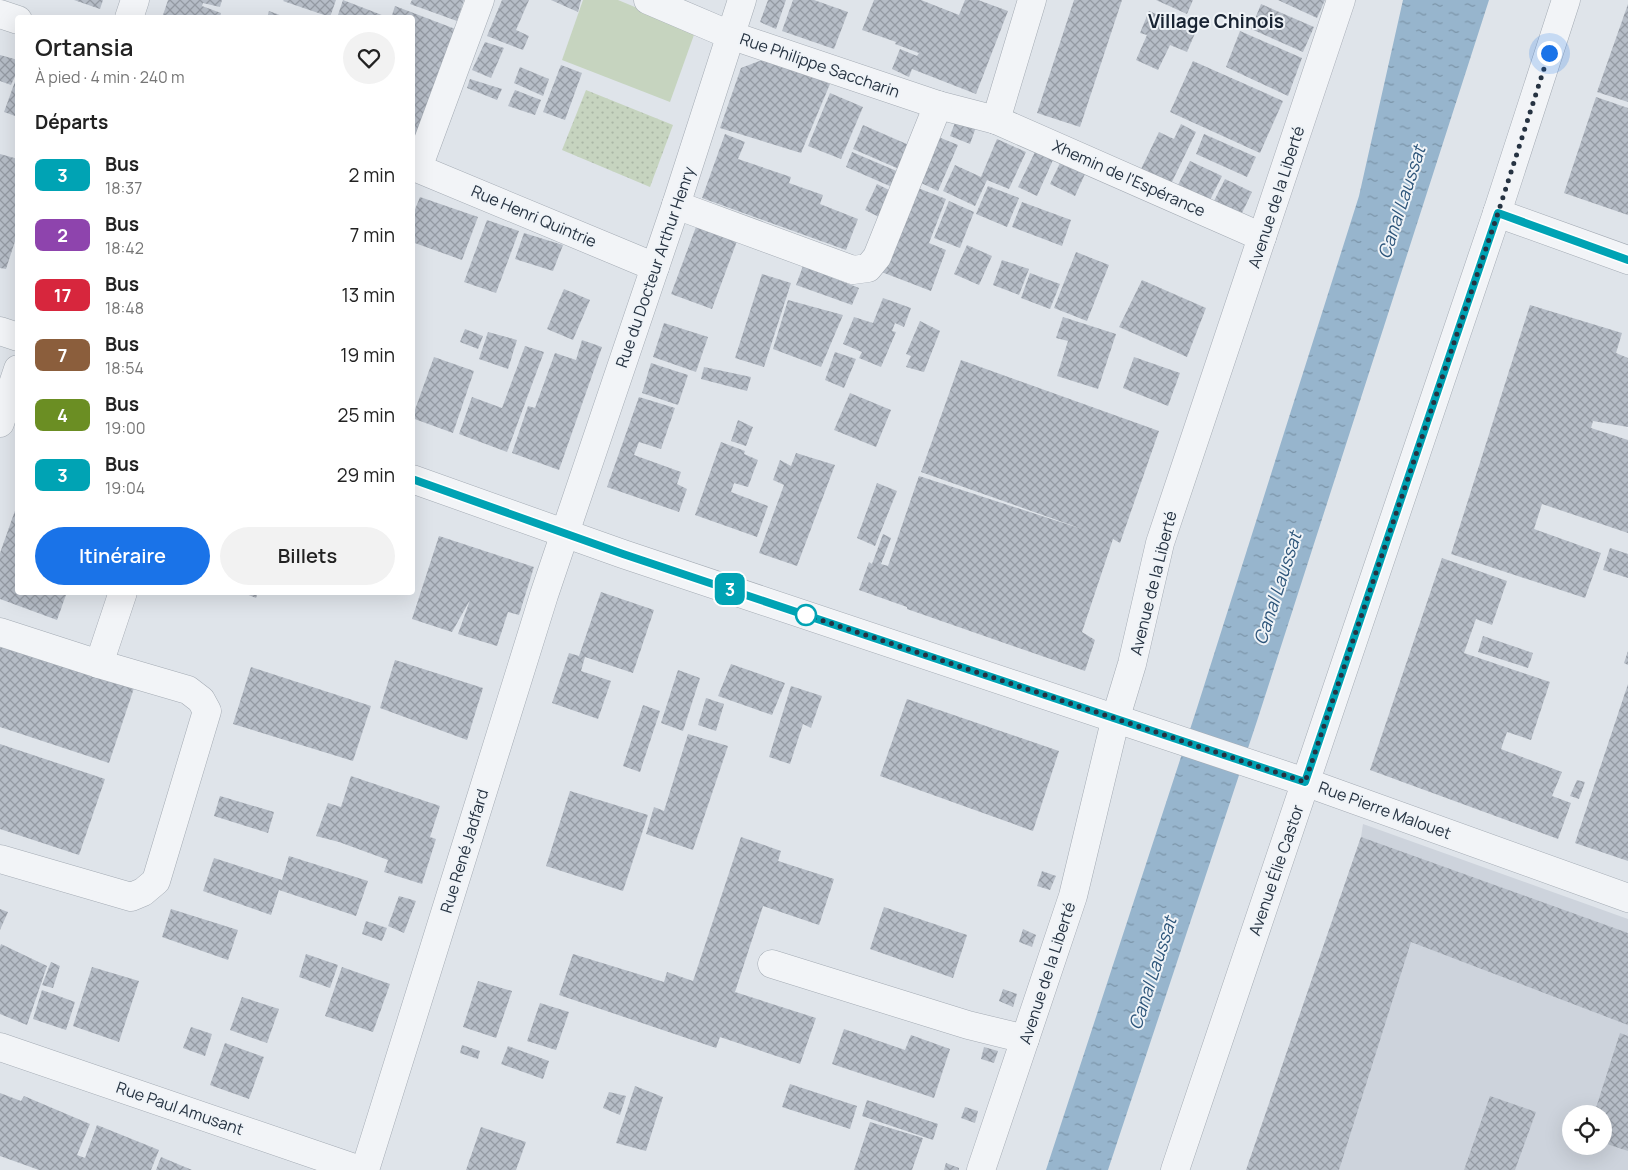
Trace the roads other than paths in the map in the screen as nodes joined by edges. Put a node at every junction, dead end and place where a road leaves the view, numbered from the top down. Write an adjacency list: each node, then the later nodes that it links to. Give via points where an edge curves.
1 (135, 0): 9 (street)
2 (480, 0): 14 (street)
3 (648, 0): 11 (street, Rue Philippe Saccharin)
4 (742, 0): 11 (street, Rue du Docteur Arthur Henry)
5 (1032, 0): 13 (street)
6 (1341, 0): 17 (street, Avenue de la Liberté)
7 (1566, 0): 16 (street, Avenue Élie Castor)
8 (0, 14): 10 (street)
9 (130, 15)
10 (15, 19)
11 (730, 35): 12 (street, Rue Philippe Saccharin); 15 (street, Rue du Docteur Arthur Henry)
12 (938, 105): 13 (street, Rue Philippe Saccharin); 15 (street, via 877,257 868,268 853,270)
13 (996, 120): 17 (street, Xhemin de l'Espérance)
14 (415, 167): 19 (street, Rue Henri Quintrie)
15 (676, 205): 19 (street, Rue du Docteur Arthur Henry)
16 (1498, 213): 18 (street); 30 (street, Avenue Élie Castor)
17 (1262, 237): 29 (street, Avenue de la Liberté, via 1160,543 1132,664)
18 (1628, 260)
19 (655, 267): 25 (street, Rue du Docteur Arthur Henry)
20 (0, 331): 21 (street)
21 (15, 336)
22 (15, 378): 23 (street)
23 (0, 423)
24 (415, 480): 25 (street, Rue Pierre Malouet)
25 (564, 533): 29 (street, Rue Pierre Malouet); 37 (street, Rue René Jadfard)
26 (122, 595): 28 (street)
27 (0, 632): 28 (street)
28 (99, 664): 31 (street, via 188,690 201,700 207,711 156,881 131,897)
29 (1128, 722): 30 (street, Rue Pierre Malouet); 34 (street, Avenue de la Liberté)
30 (1305, 782): 32 (street, Rue Pierre Malouet); 39 (street, Avenue Élie Castor)
31 (0, 859)
32 (1628, 898)
33 (772, 964): 34 (street, via 968,1025)
34 (1025, 1039): 38 (street, Avenue de la Liberté)
35 (0, 1047): 36 (street, Rue Paul Amusant)
36 (360, 1170)
37 (365, 1170)
38 (981, 1170)
39 (1175, 1170)

